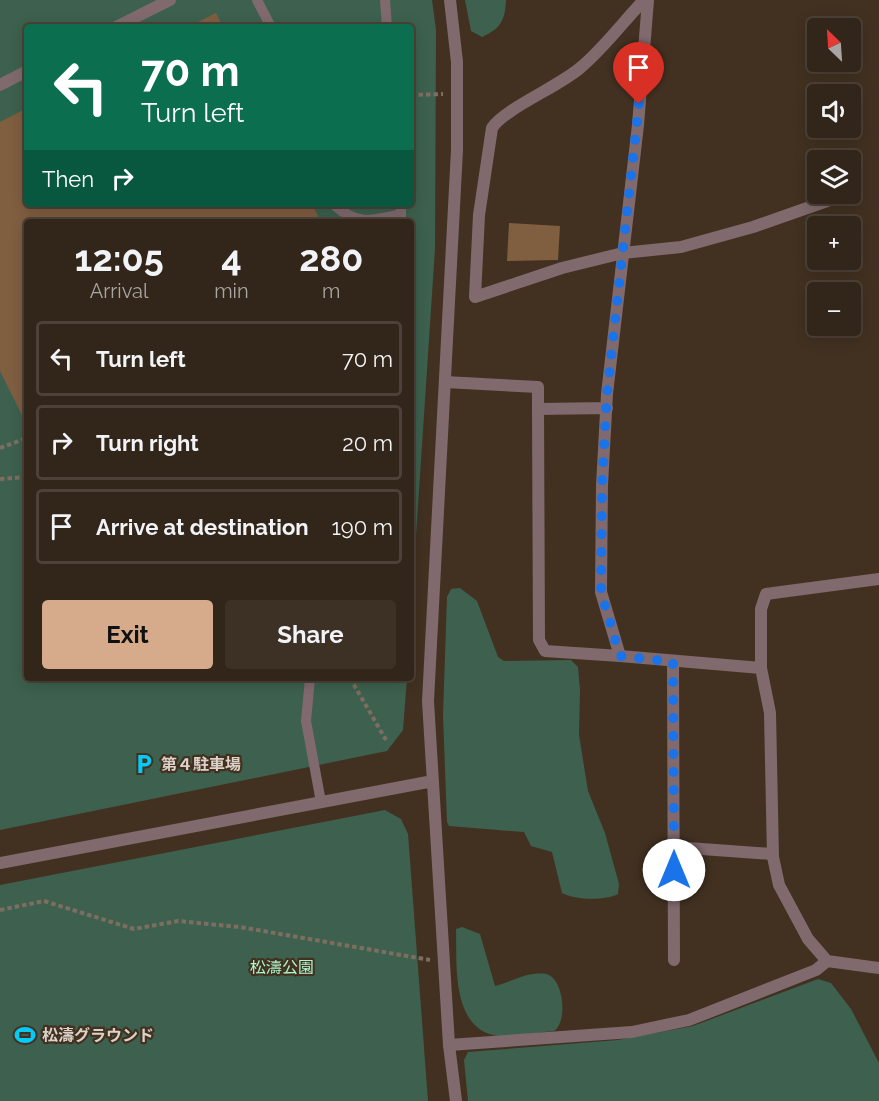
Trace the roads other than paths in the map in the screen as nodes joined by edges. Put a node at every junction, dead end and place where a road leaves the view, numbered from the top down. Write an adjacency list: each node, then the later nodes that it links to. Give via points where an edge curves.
1 (170, 0): 6 (street)
2 (257, 0): 7 (lane)
3 (385, 0): 8 (lane)
4 (450, 0): 17 (street, via 457,62 457,150)
5 (646, 0): 16 (street, via 638,124); 16 (street, via 581,67 499,117 492,128 479,215 475,297 562,268)
6 (122, 24)
7 (269, 24)
8 (387, 24)
9 (24, 73): 10 (street)
10 (0, 85)
11 (819, 204): 16 (street, via 681,247)
12 (336, 207): 14 (lane)
13 (401, 213): 15 (lane)
14 (356, 219)
15 (381, 219)
16 (623, 253): 18 (street)
17 (444, 382): 19 (street, via 538,387); 25 (street, via 429,700)
18 (607, 408): 19 (street); 21 (street, via 601,592)
19 (538, 409): 21 (street, via 538,640 545,651)
20 (879, 579): 23 (street, via 766,594 761,609)
21 (620, 656): 22 (street)
22 (673, 662): 23 (street); 27 (street)
23 (760, 668): 28 (street, via 770,713)
24 (310, 681): 26 (lane, via 306,721)
25 (433, 781): 26 (street); 33 (street)
26 (321, 802): 29 (street)
27 (674, 847): 28 (street); 30 (street)
28 (772, 854): 31 (street, via 779,885 808,939)
29 (0, 863)
30 (674, 960)
31 (827, 961): 32 (street); 33 (street, via 816,970 689,1020 632,1032)
32 (879, 968)
33 (449, 1045): 34 (street)
34 (456, 1101)

